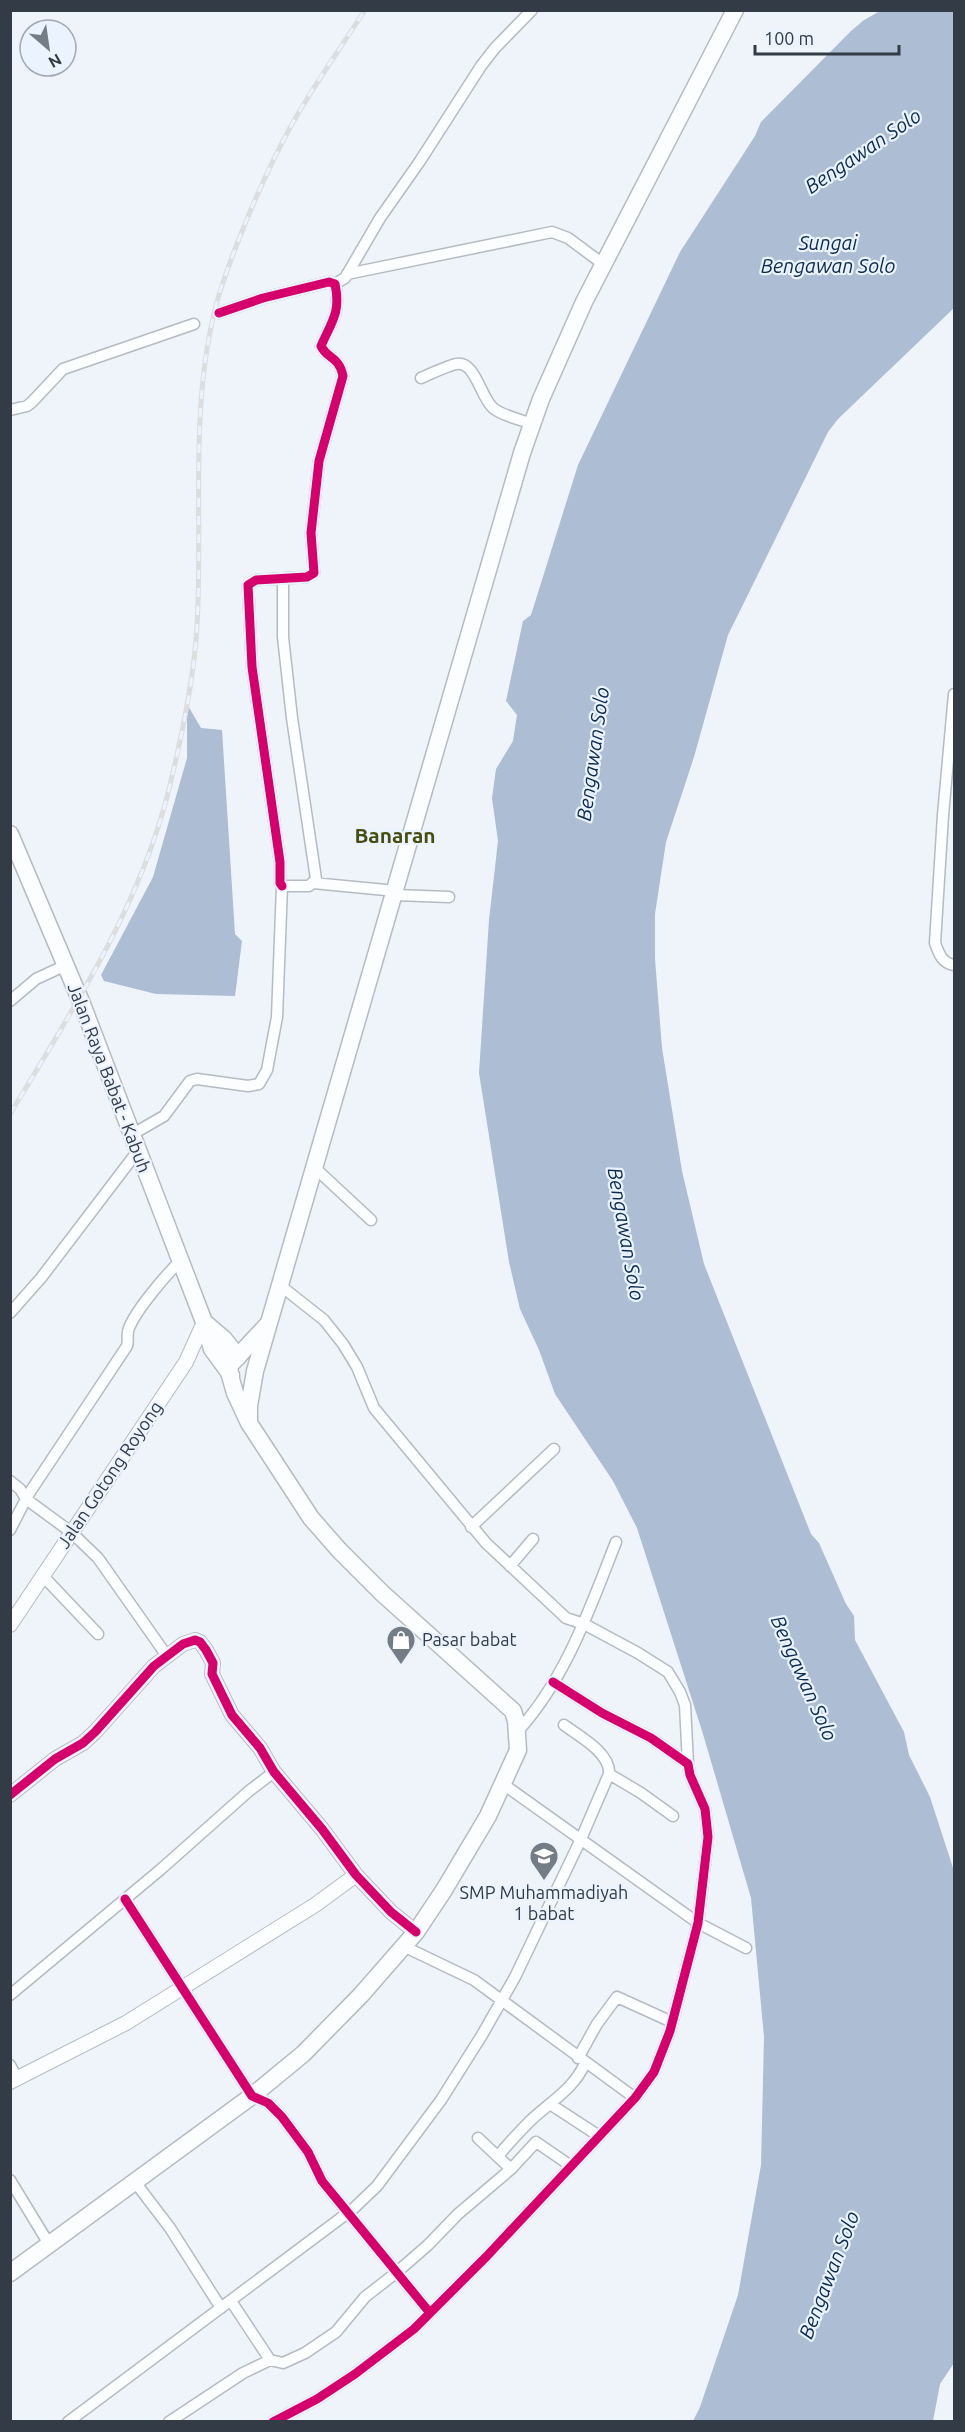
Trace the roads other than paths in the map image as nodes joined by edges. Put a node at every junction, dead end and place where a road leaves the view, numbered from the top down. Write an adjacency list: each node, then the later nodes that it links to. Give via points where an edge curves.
1 (532, 10): 4 (street, via 481,66)
2 (735, 10): 3 (main road)
3 (603, 264): 4 (street, via 568,238 552,232); 10 (main road)
4 (347, 274): 5 (street)
5 (335, 284): 6 (street, via 318,284); 11 (street, via 338,305 321,346 335,358 343,376 319,461 311,533 314,571 307,577)
6 (219, 313)
7 (194, 324): 9 (street, via 63,369 27,406)
8 (421, 378): 10 (street, via 464,364 470,367 494,409)
9 (10, 410)
10 (532, 424): 17 (main road)
11 (282, 580): 15 (street, via 283,637 316,876); 16 (street, via 256,580 248,585 252,667)
12 (954, 694): 20 (street, via 935,943 942,959)
13 (10, 834): 14 (main road, Jalan Raya Babat - Kabuh)
14 (15, 861): 19 (main road, Jalan Raya Babat - Kabuh)
15 (313, 883): 16 (street); 17 (street)
16 (282, 886): 22 (street, via 277,1017 267,1070 259,1084 190,1081 164,1116)
17 (395, 893): 18 (street); 24 (main road)
18 (449, 897)
19 (66, 965): 21 (street, via 36,979); 22 (main road, Jalan Raya Babat - Kabuh)
20 (954, 965)
21 (10, 1001)
22 (131, 1136): 23 (main road, Jalan Raya Babat - Kabuh)
23 (137, 1152): 26 (main road, Jalan Raya Babat - Kabuh); 28 (street)
24 (315, 1168): 25 (street); 27 (main road)
25 (371, 1220)
26 (180, 1261): 29 (main road, Jalan Raya Babat - Kabuh); 37 (street, via 132,1321 127,1332 128,1344)
27 (281, 1286): 30 (main road); 38 (street, via 324,1320 343,1344 374,1408)
28 (10, 1313)
29 (204, 1322): 31 (main road); 33 (main road, Jalan Raya Babat - Kabuh, via 212,1348); 40 (street, Jalan Gotong Royong, via 186,1362)
30 (270, 1323): 31 (main road); 32 (main road)
31 (238, 1357): 32 (main road, via 250,1360); 33 (main road, via 230,1365)
32 (255, 1371): 33 (main road, via 244,1382); 34 (main road)
33 (231, 1376): 34 (main road, Jalan Raya Babat - Kabuh)
34 (249, 1423): 51 (main road, Jalan Raya Babat - Kabuh, via 311,1518 417,1625 513,1711)
35 (554, 1449): 38 (street)
36 (10, 1481): 37 (street)
37 (26, 1499): 39 (street); 40 (street)
38 (471, 1527): 43 (street)
39 (10, 1530)
40 (71, 1532): 44 (street, Jalan Gotong Royong); 48 (street, via 98,1558)
41 (533, 1539): 43 (street)
42 (616, 1542): 45 (street)
43 (510, 1566): 45 (street, via 566,1618)
44 (43, 1576): 46 (street, Jalan Gotong Royong); 47 (street)
45 (584, 1624): 49 (street); 52 (street, via 668,1672 685,1706)
46 (10, 1625)
47 (98, 1634)
48 (167, 1656): 53 (street, via 183,1644 200,1642 213,1663 212,1674 232,1715); 56 (street, via 153,1666 83,1743)
49 (553, 1682): 51 (street); 52 (street, via 651,1738)
50 (564, 1725): 54 (street, via 593,1746 607,1762)
51 (517, 1732): 55 (main road, via 518,1750)
52 (688, 1764): 61 (street, via 705,1809 708,1837)
53 (274, 1772): 59 (street); 60 (street)
54 (609, 1774): 57 (street); 58 (street)
55 (503, 1784): 58 (street); 62 (main road, via 468,1850)
56 (10, 1795)
57 (673, 1816)
58 (581, 1839): 61 (street); 67 (street)
59 (356, 1875): 62 (street); 65 (street)
60 (125, 1899): 65 (street); 66 (street)
61 (698, 1923): 64 (street); 68 (street)
62 (416, 1932): 63 (main road)
63 (404, 1946): 67 (street, via 474,1980); 72 (main road, via 303,2055)
64 (746, 1948)
65 (182, 1988): 71 (street, via 126,2023); 72 (street)
66 (10, 1995)
67 (502, 2000): 69 (street); 84 (street, via 441,2100 377,2186)
68 (672, 2022): 69 (street, via 617,1997 597,2024); 73 (street, via 654,2072)
69 (582, 2061): 73 (street); 74 (street, via 581,2072)
70 (10, 2065): 71 (street)
71 (14, 2080)
72 (252, 2096): 83 (main road); 84 (street, via 268,2103 282,2117 308,2152 322,2181)
73 (635, 2098): 76 (street)
74 (550, 2104): 75 (street); 76 (street)
75 (530, 2121): 78 (street); 79 (street)
76 (599, 2136): 80 (street)
77 (478, 2138): 79 (street)
78 (536, 2142): 80 (street); 81 (street)
79 (498, 2156): 81 (street)
80 (571, 2166): 89 (street)
81 (511, 2169): 87 (street)
82 (10, 2181): 85 (street)
83 (135, 2182): 85 (main road); 88 (street)
84 (348, 2212): 87 (street); 88 (street)
85 (49, 2244): 86 (main road)
86 (10, 2272)
87 (397, 2272): 89 (street); 90 (street, via 364,2297 336,2332 283,2363)
88 (226, 2304): 90 (street); 91 (street)
89 (430, 2313): 93 (street, via 354,2374 317,2399)
90 (270, 2360): 92 (street)
91 (68, 2421)
92 (169, 2421)
93 (273, 2421)

